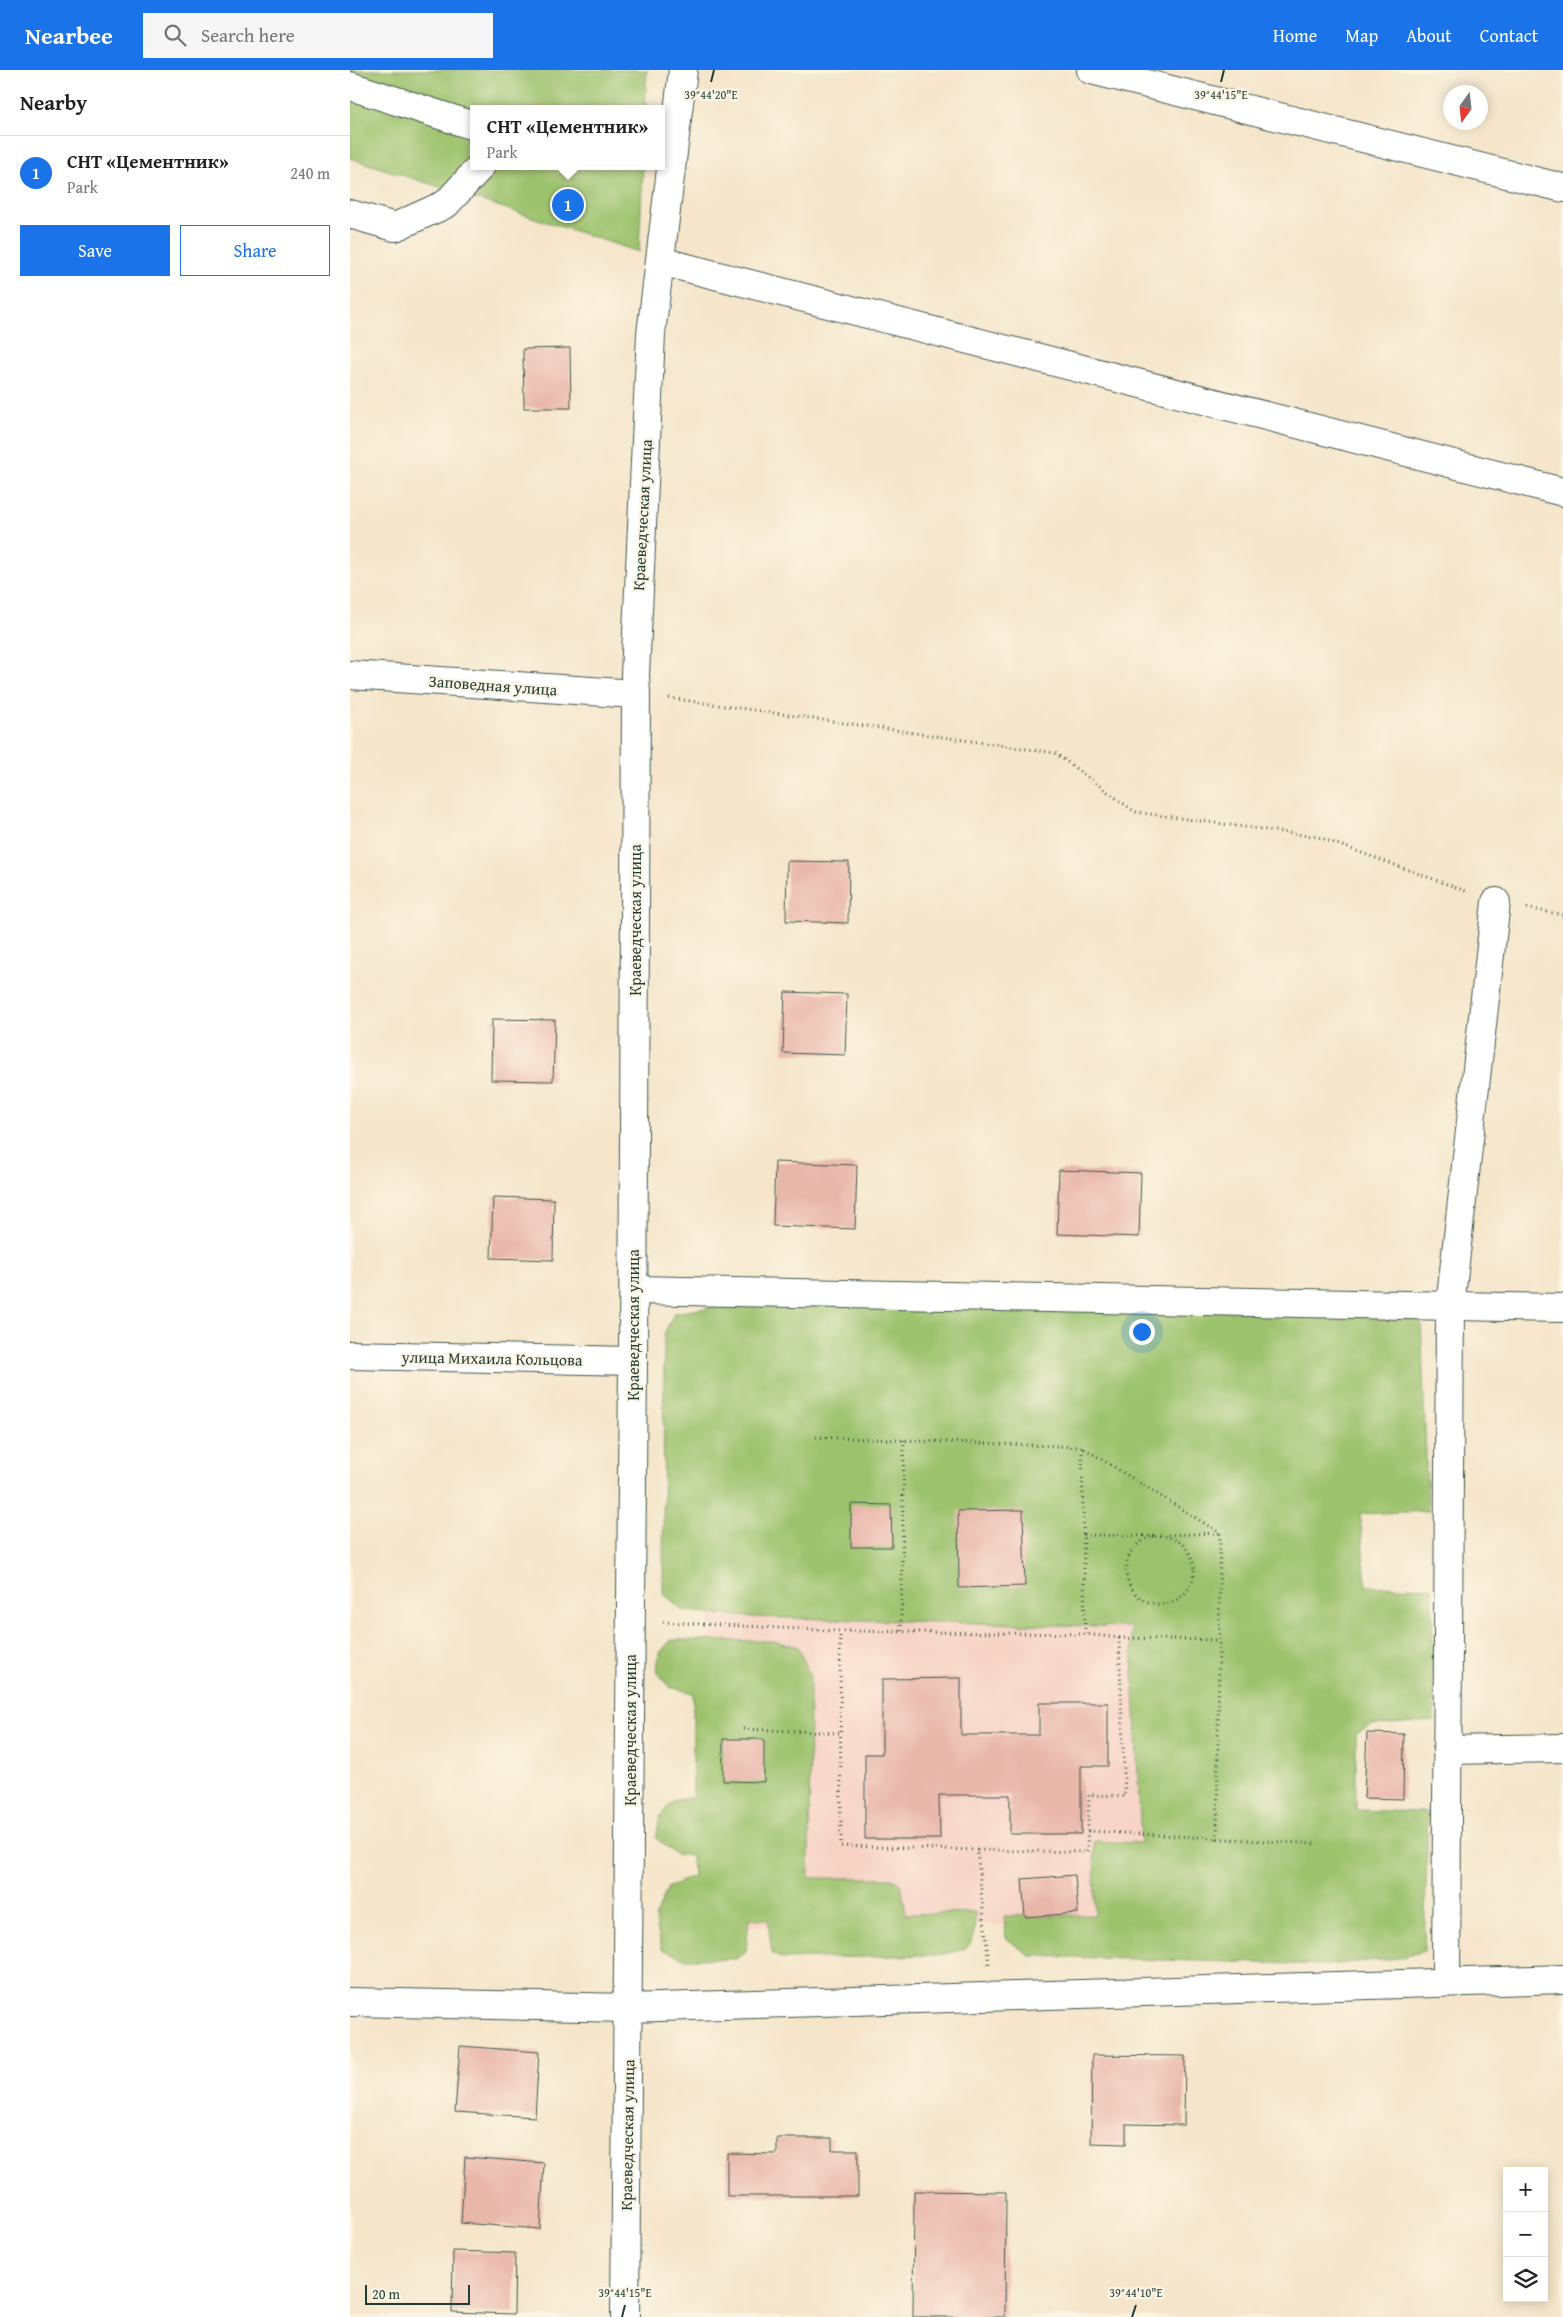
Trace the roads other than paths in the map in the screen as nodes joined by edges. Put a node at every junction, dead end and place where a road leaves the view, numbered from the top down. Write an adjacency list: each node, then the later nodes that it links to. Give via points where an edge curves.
1 (683, 70): 4 (street, Краеведческая улица)
2 (1091, 70): 7 (street)
3 (350, 86): 5 (street)
4 (670, 120): 9 (street, Краеведческая улица)
5 (470, 125)
6 (477, 170): 8 (street, via 446,204 394,227)
7 (1563, 188)
8 (350, 214)
9 (660, 261): 10 (street); 12 (street, Краеведческая улица, via 652,334 634,675)
10 (1563, 492)
11 (350, 676): 12 (street, Заповедная улица)
12 (636, 694): 14 (street, Краеведческая улица)
13 (1496, 902): 15 (street)
14 (634, 1290): 15 (street); 18 (street, Краеведческая улица)
15 (1450, 1306): 16 (street); 20 (street)
16 (1563, 1308)
17 (350, 1355): 18 (street, улица Михаила Кольцова)
18 (634, 1360): 24 (street, Краеведческая улица)
19 (1563, 1748): 20 (street)
20 (1447, 1750): 22 (street)
21 (1563, 1979): 22 (street)
22 (1446, 1982): 24 (street)
23 (350, 2002): 24 (street)
24 (628, 2008): 25 (street, Краеведческая улица)
25 (625, 2317)

